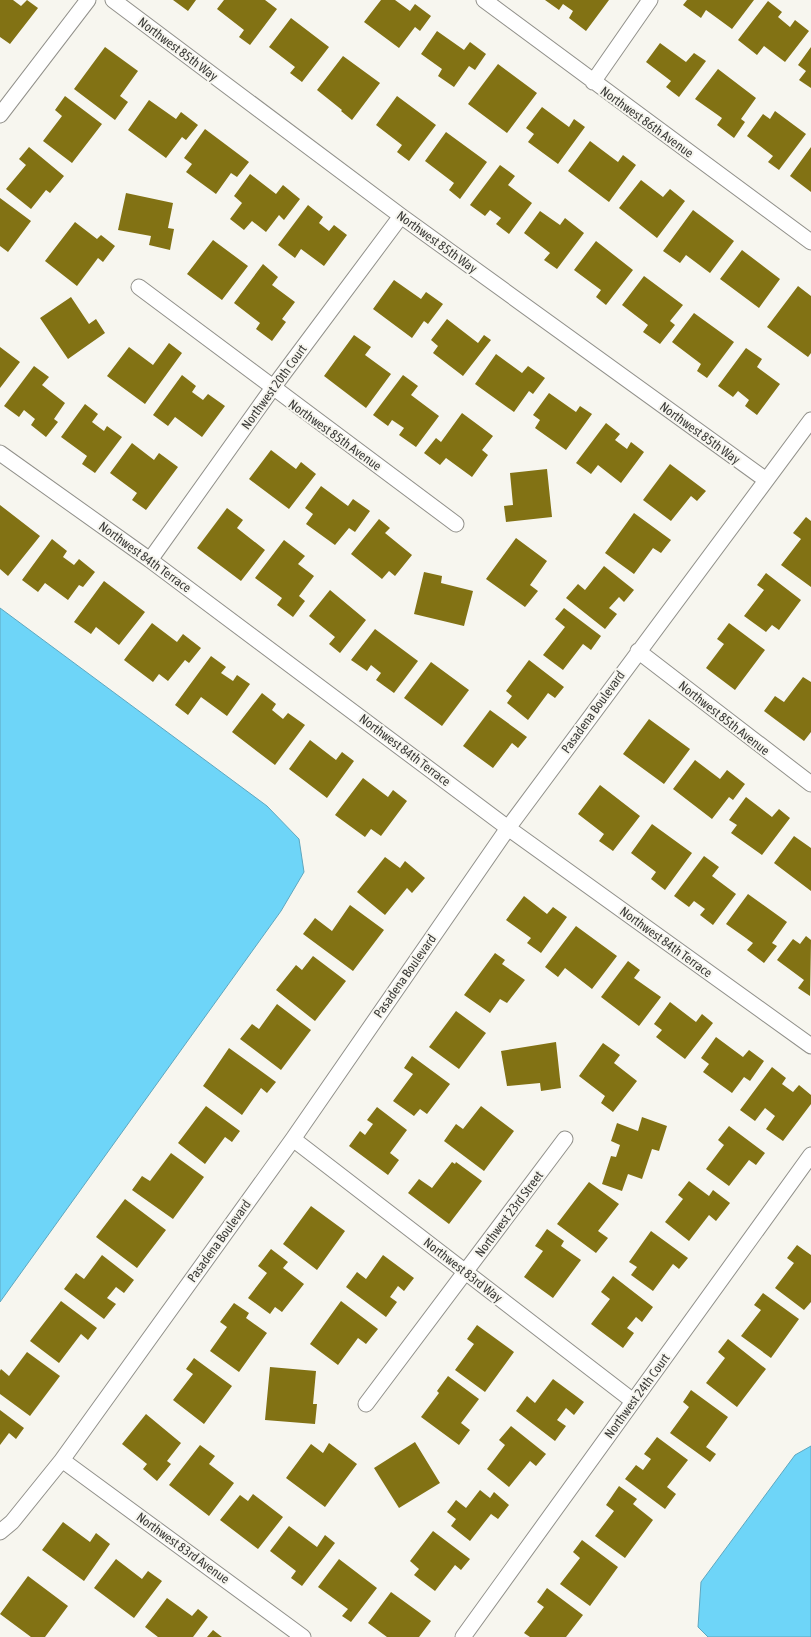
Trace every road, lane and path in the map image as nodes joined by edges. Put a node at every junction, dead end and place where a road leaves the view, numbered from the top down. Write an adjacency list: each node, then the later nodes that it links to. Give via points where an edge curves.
1 (88, 0): 6 (street)
2 (113, 0): 7 (street, Northwest 85th Way)
3 (484, 0): 5 (street, Northwest 86th Avenue)
4 (650, 0): 5 (street)
5 (593, 82): 8 (street, Northwest 86th Avenue)
6 (0, 116)
7 (401, 216): 10 (street, Northwest 20th Court); 13 (street, Northwest 85th Way)
8 (811, 242)
9 (139, 287): 10 (street, Northwest 85th Avenue)
10 (272, 389): 14 (street, Northwest 85th Avenue); 15 (street, Northwest 20th Court)
11 (811, 420): 13 (street, Pasadena Boulevard)
12 (0, 453): 15 (street, Northwest 84th Terrace)
13 (766, 480): 16 (street, Pasadena Boulevard)
14 (456, 524)
15 (150, 560): 18 (street, Northwest 84th Terrace)
16 (638, 651): 17 (street, Northwest 85th Avenue); 18 (street, Pasadena Boulevard)
17 (811, 784)
18 (508, 828): 19 (street, Northwest 84th Terrace); 20 (street, Pasadena Boulevard)
19 (811, 1046)
20 (293, 1139): 23 (street, Northwest 83rd Way); 26 (street, Pasadena Boulevard)
21 (566, 1139): 23 (street, Northwest 23rd Street)
22 (811, 1155): 24 (street, Northwest 24th Court)
23 (465, 1271): 24 (street, Northwest 83rd Way); 25 (street, Northwest 23rd Street)
24 (633, 1401): 29 (street, Northwest 24th Court)
25 (366, 1404)
26 (62, 1460): 27 (street, Pasadena Boulevard, via 12,1522); 28 (street, Northwest 83rd Avenue)
27 (0, 1532)
28 (304, 1637)
29 (463, 1637)

